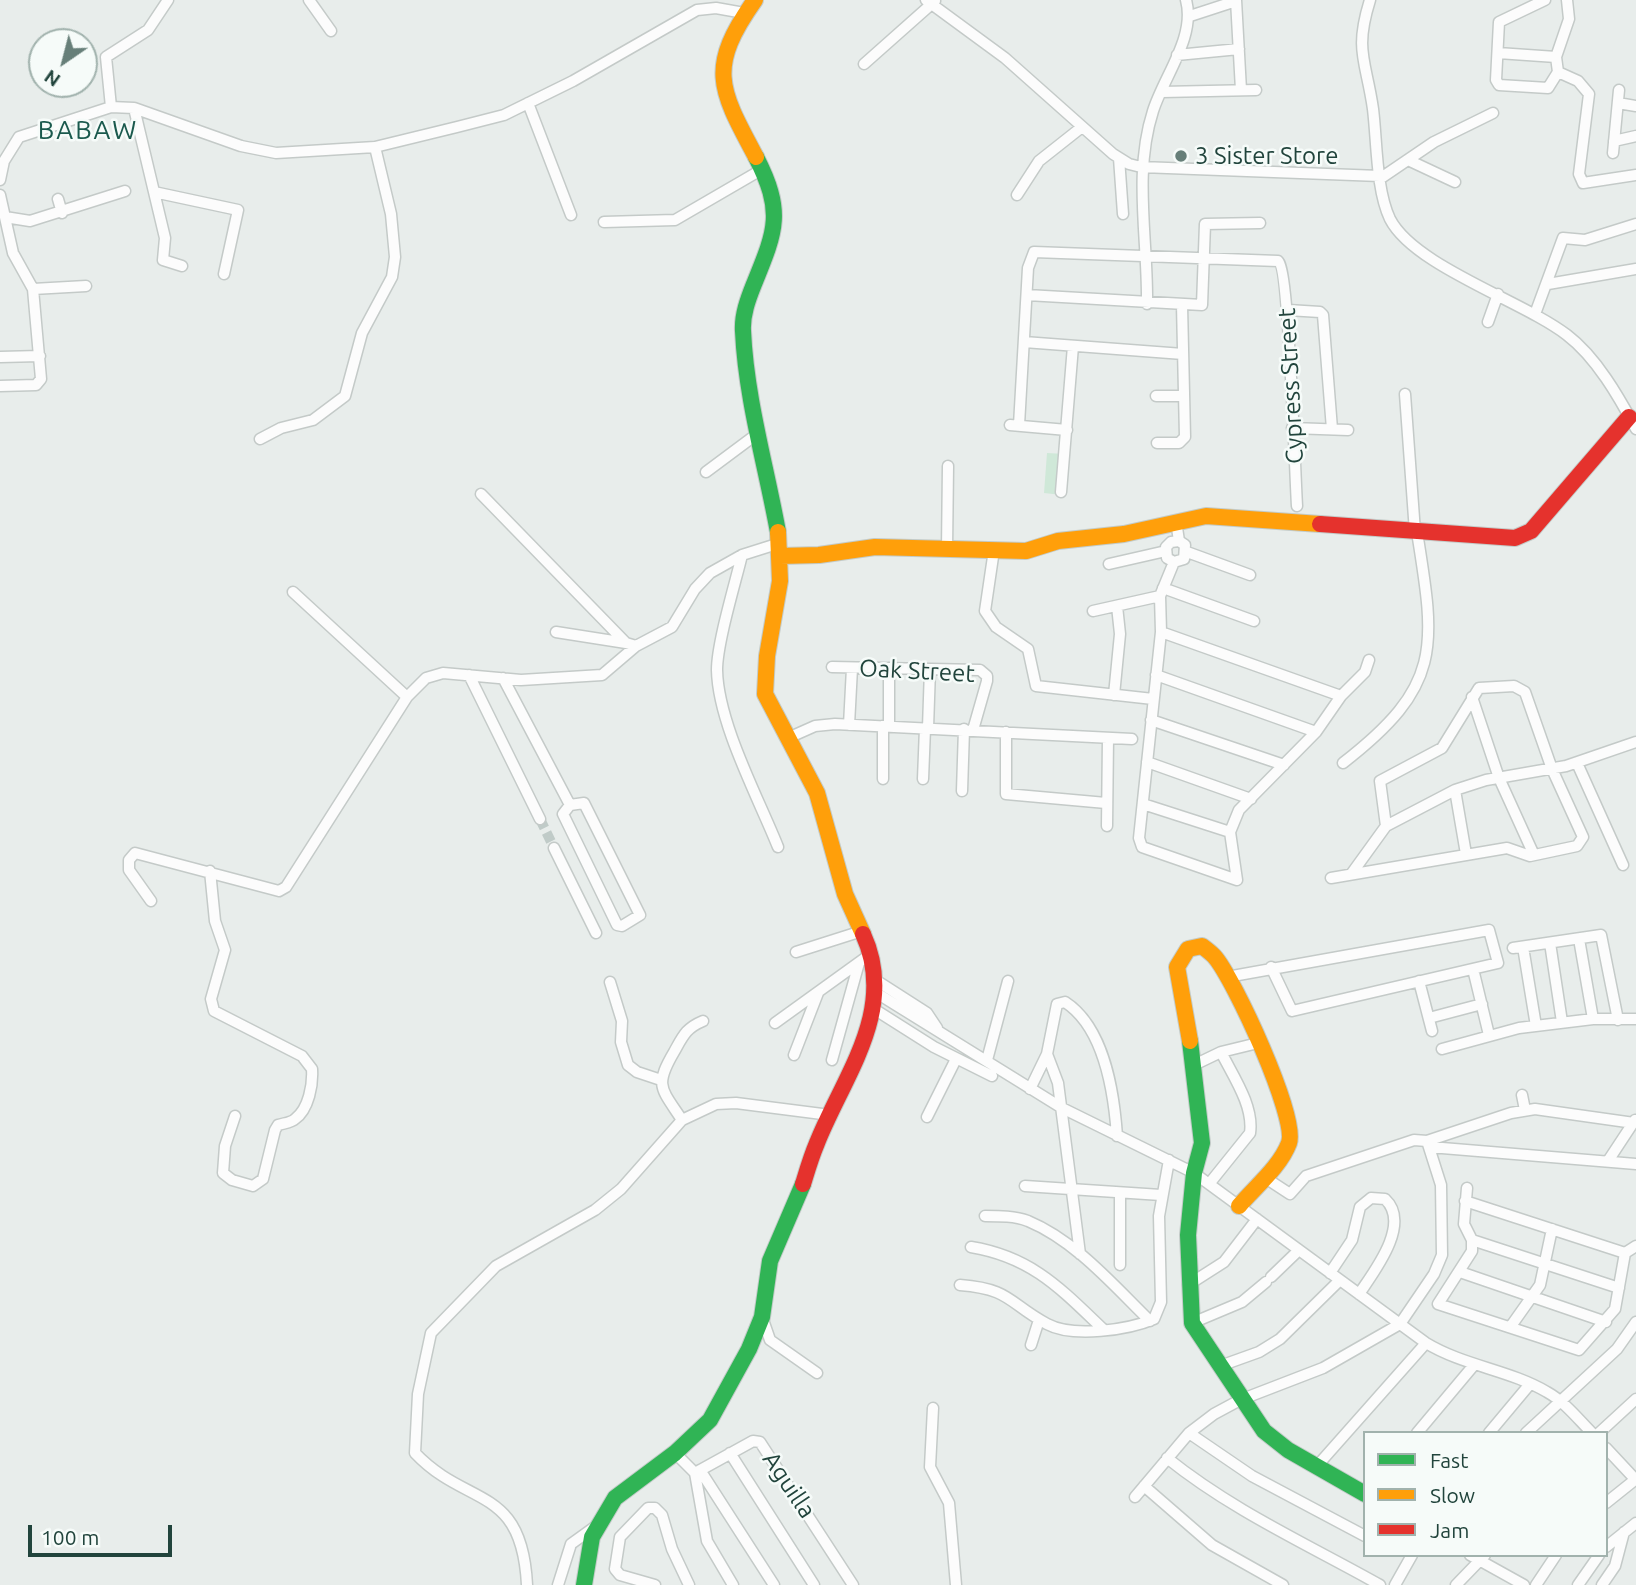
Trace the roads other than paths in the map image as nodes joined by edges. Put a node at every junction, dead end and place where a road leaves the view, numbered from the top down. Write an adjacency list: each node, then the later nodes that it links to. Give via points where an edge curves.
1 (168, 0): 26 (street, via 148,30 106,57)
2 (309, 0): 12 (street)
3 (755, 0): 10 (street)
4 (1186, 0): 11 (street)
5 (1236, 0): 11 (street); 13 (street)
6 (1370, 0): 39 (street, via 1360,47 1373,108)
7 (1545, 0): 14 (street, via 1499,22)
8 (1567, 0): 16 (street, via 1569,19)
9 (931, 1): 17 (street); 29 (street, via 1005,58)
10 (744, 13): 23 (street, via 697,9 573,82); 37 (street, via 729,39 722,65 726,103)
11 (1191, 16): 15 (street)
12 (331, 31)
13 (1239, 49): 15 (street); 19 (street)
14 (1498, 53): 16 (street); 18 (street, via 1499,85 1548,88)
15 (1177, 55): 22 (street)
16 (1556, 57): 18 (street)
17 (864, 64)
18 (1558, 72): 38 (street, via 1578,81 1589,93 1579,174 1583,183)
19 (1241, 90): 20 (street); 22 (street)
20 (1256, 90)
21 (1619, 90): 24 (street)
22 (1162, 92): 36 (street, via 1153,110)
23 (528, 103): 32 (street, via 503,115); 49 (street)
24 (1618, 103): 25 (street); 31 (street)
25 (1636, 106)
26 (111, 107): 27 (street); 40 (street, via 19,137 4,161)
27 (134, 108): 32 (street, via 241,146 276,153); 43 (street)
28 (1493, 113): 35 (street)
29 (1082, 127): 34 (street); 45 (street, via 1039,161)
30 (1636, 136): 31 (street)
31 (1614, 141): 33 (street)
32 (375, 147): 86 (street, via 391,214 392,277 362,333 345,396 313,420)
33 (1613, 153)
34 (1119, 158): 36 (street); 48 (street)
35 (1408, 160): 39 (street); 41 (street)
36 (1141, 167): 39 (street); 55 (street)
37 (761, 170): 51 (street, via 675,220); 85 (street, via 777,221 743,322)
38 (1636, 175)
39 (1380, 177): 64 (street, via 1390,219 1407,240)
40 (0, 180)
41 (1455, 182)
42 (125, 191): 47 (street)
43 (154, 192): 58 (street, via 164,238 163,260); 60 (street, via 238,210)
44 (0, 195): 50 (street)
45 (1017, 195)
46 (58, 199): 47 (street)
47 (62, 213): 50 (street, via 30,221)
48 (1124, 214)
49 (571, 215)
50 (5, 217): 54 (street)
51 (604, 222)
52 (1260, 222): 57 (street, via 1206,222)
53 (1636, 225): 61 (street, via 1585,240 1563,238)
54 (13, 253): 56 (street); 63 (street)
55 (1148, 256): 57 (street); 65 (street, via 1034,252); 66 (street)
56 (0, 257)
57 (1203, 257): 67 (street, via 1203,303); 68 (street, Cypress Street, via 1273,260 1284,267)
58 (182, 266)
59 (1636, 269): 61 (street)
60 (224, 274)
61 (1548, 284): 69 (street)
62 (86, 286): 63 (street)
63 (33, 289): 74 (street)
64 (1498, 294): 69 (street); 70 (street)
65 (1027, 295): 66 (street); 71 (street)
66 (1147, 303): 67 (street)
67 (1182, 305): 73 (street)
68 (1288, 310): 81 (street, Cypress Street); 82 (street, via 1323,315)
69 (1535, 314): 80 (street, via 1568,335 1590,358)
70 (1488, 322)
71 (1024, 342): 72 (street); 83 (street, via 1015,425)
72 (1073, 346): 73 (street); 83 (street)
73 (1183, 354): 79 (street)
74 (40, 356): 75 (street); 76 (street, via 38,385)
75 (0, 357)
76 (0, 386)
77 (1405, 394): 94 (street)
78 (1156, 396): 79 (street)
79 (1184, 396): 87 (street, via 1184,440)
80 (1634, 425): 94 (street, via 1524,535)
81 (1292, 428): 82 (street); 92 (street, Cypress Street)
82 (1332, 429): 84 (street)
83 (1067, 430): 90 (street)
84 (1348, 430)
85 (757, 434): 89 (street); 97 (street)
86 (260, 439)
87 (1157, 443)
88 (948, 466): 96 (street)
89 (706, 472)
90 (1061, 492)
91 (481, 494): 112 (street)
92 (1297, 506)
93 (1176, 521): 94 (street, via 1206,516); 95 (street); 98 (street, via 1124,534 1058,541 1026,551)
94 (1416, 532): 139 (street, via 1429,641 1421,677 1383,730)
95 (1179, 541): 99 (street, via 1171,542); 100 (street)
96 (947, 549): 97 (street, via 875,547 820,555); 98 (street)
97 (780, 550): 101 (street); 133 (street, via 778,608 764,678 765,694)
98 (994, 550): 121 (street, via 985,611 996,628 1028,649 1034,685)
99 (1166, 551): 102 (street); 103 (street)
100 (1187, 552): 102 (street, via 1184,559); 104 (street)
101 (742, 555): 112 (street, via 710,573 673,627); 155 (street, via 717,667 719,694)
102 (1174, 562): 106 (street)
103 (1109, 564)
104 (1250, 576)
105 (293, 592): 123 (street)
106 (1162, 592): 107 (street); 109 (street); 111 (street)
107 (1117, 606): 108 (street); 121 (street, via 1121,634)
108 (1093, 611)
109 (1254, 621)
110 (556, 632): 112 (street)
111 (1161, 632): 119 (street); 122 (street)
112 (631, 645): 120 (street, via 602,675)
113 (1369, 660): 122 (street)
114 (832, 667): 115 (street, Oak Street)
115 (852, 668): 116 (street, Oak Street); 127 (street)
116 (889, 668): 117 (street, Oak Street); 128 (street)
117 (930, 669): 129 (street); 130 (street, Oak Street, via 980,670 987,676)
118 (468, 675): 120 (street); 123 (street, via 443,673 426,678); 151 (street)
119 (1156, 675): 125 (street); 132 (street)
120 (503, 678): 150 (street)
121 (1114, 695): 125 (street)
122 (1341, 696): 132 (street)
123 (407, 697): 160 (street, via 286,887 279,891)
124 (1472, 697): 141 (street, via 1483,687 1524,689); 142 (street); 153 (street, via 1442,748 1380,781)
125 (1153, 699): 126 (street)
126 (1151, 720): 137 (street); 140 (street)
127 (849, 725): 128 (street); 133 (street, via 815,726)
128 (886, 726): 129 (street); 143 (street)
129 (927, 728): 130 (street); 144 (street)
130 (968, 729): 131 (street); 146 (street)
131 (1006, 732): 134 (street); 148 (street, via 1006,794)
132 (1316, 732): 140 (street)
133 (788, 738): 164 (street, via 817,793 845,894)
134 (1108, 738): 135 (street); 148 (street)
135 (1132, 738)
136 (1636, 742): 138 (street)
137 (1147, 762): 147 (street); 149 (street)
138 (1577, 762): 141 (street); 159 (street)
139 (1343, 763)
140 (1284, 765): 147 (street)
141 (1552, 769): 142 (street); 158 (street, via 1582,840 1577,846)
142 (1499, 778): 145 (street); 158 (street)
143 (883, 779)
144 (923, 779)
145 (1455, 790): 153 (street); 157 (street)
146 (962, 791)
147 (1251, 799): 154 (street, via 1239,810)
148 (1106, 803): 152 (street)
149 (1143, 804): 154 (street); 154 (street, via 1142,847 1237,880)
150 (570, 805): 150 (street, via 587,804 639,918 617,925 564,814)
151 (540, 819)
152 (1107, 826)
153 (1386, 826): 161 (street)
154 (1230, 832)
155 (778, 847)
156 (554, 848): 165 (street)
157 (1466, 854): 158 (street, via 1507,848); 161 (street)
158 (1534, 855)
159 (1623, 865)
160 (210, 871): 163 (street, via 135,853 129,870); 206 (street, via 215,921 225,950 211,999 214,1011 302,1056 312,1069 304,1107 293,1122 275,1130 260,1184 232,1180 223,1173)
161 (1352, 873): 162 (street)
162 (1331, 878)
163 (151, 901)
164 (862, 931): 168 (street); 169 (street)
165 (596, 933)
166 (1579, 939): 167 (street); 181 (street); 183 (street, via 1601,935)
167 (1550, 943): 185 (street); 187 (street, via 1518,947)
168 (796, 952)
169 (865, 958): 176 (street); 177 (street); 196 (street)
170 (1271, 967): 171 (street, via 1489,930 1498,963); 172 (street); 174 (street, via 1292,1012)
171 (1473, 969): 174 (street); 178 (street)
172 (1227, 977): 190 (street); 198 (street, via 1202,946 1188,949 1179,962 1177,974)
173 (1008, 981): 197 (street)
174 (1419, 981): 180 (street)
175 (610, 982): 200 (street, via 628,1065)
176 (874, 986): 179 (street); 197 (street)
177 (818, 993): 186 (street); 194 (street)
178 (1482, 1004): 180 (street); 189 (street)
179 (874, 1009): 195 (street); 205 (street, via 861,1053)
180 (1429, 1018): 188 (street)
181 (1593, 1019): 183 (street); 185 (street)
182 (1636, 1019): 183 (street)
183 (1618, 1020)
184 (704, 1021): 200 (street, via 683,1034 663,1067)
185 (1562, 1022): 187 (street)
186 (775, 1023)
187 (1536, 1026): 189 (street)
188 (1432, 1031)
189 (1489, 1035): 191 (street)
190 (1258, 1043): 192 (street); 216 (street, via 1276,1079 1288,1116 1290,1141)
191 (1442, 1049)
192 (1221, 1052): 198 (street); 217 (street, via 1251,1126)
193 (1047, 1054): 201 (street); 203 (street); 210 (street, via 1057,1004 1065,1002 1085,1023 1097,1045 1108,1074)
194 (794, 1055)
195 (956, 1059): 199 (street); 207 (street)
196 (832, 1060)
197 (986, 1060): 201 (street)
198 (1195, 1065): 215 (street, via 1202,1143)
199 (992, 1076)
200 (661, 1080): 208 (street)
201 (1030, 1089): 203 (street)
202 (1522, 1095): 204 (street)
203 (1062, 1108): 210 (street); 220 (street)
204 (1525, 1110): 209 (street); 211 (street)
205 (830, 1115): 208 (street, via 726,1103); 244 (street, via 770,1261)
206 (235, 1116)
207 (927, 1117)
208 (682, 1120): 289 (street, via 615,1194 576,1222 496,1266 430,1333 418,1394 415,1453 431,1470 490,1501 514,1526 526,1561)
209 (1635, 1121): 213 (street)
210 (1117, 1136): 212 (street)
211 (1428, 1144): 213 (street); 216 (street, via 1415,1140 1306,1176 1290,1194); 250 (street, via 1441,1185 1442,1255 1434,1275)
212 (1169, 1160): 215 (street); 222 (street)
213 (1608, 1161): 214 (street)
214 (1636, 1164)
215 (1194, 1173): 217 (street); 240 (street)
216 (1264, 1177): 224 (street)
217 (1209, 1184): 224 (street)
218 (1025, 1186): 220 (street)
219 (1468, 1188): 223 (street)
220 (1072, 1191): 221 (street); 233 (street)
221 (1120, 1193): 222 (street); 235 (street)
222 (1161, 1195): 246 (street, via 1161,1302 1158,1315)
223 (1465, 1201): 227 (street); 228 (street, via 1464,1224)
224 (1239, 1206): 226 (street)
225 (985, 1216): 233 (street, via 1029,1221)
226 (1258, 1219): 231 (street); 240 (street, via 1224,1262)
227 (1552, 1228): 232 (street); 234 (street)
228 (1472, 1240): 234 (street); 237 (street, via 1472,1251)
229 (1636, 1246): 232 (street)
230 (971, 1247): 252 (street, via 1018,1259 1064,1291)
231 (1299, 1250): 236 (street); 249 (street, via 1242,1302)
232 (1625, 1253): 241 (street)
233 (1080, 1254): 246 (street)
234 (1546, 1263): 241 (street); 243 (street)
235 (1120, 1265)
236 (1330, 1272): 238 (street); 242 (street, via 1352,1240 1360,1207 1371,1199 1385,1199 1391,1210 1391,1245)
237 (1460, 1272): 243 (street); 251 (street, via 1437,1304)
238 (1340, 1280): 242 (street); 256 (street, via 1280,1339)
239 (960, 1285): 245 (street, via 998,1290)
240 (1188, 1285): 249 (street)
241 (1619, 1288): 247 (street)
242 (1359, 1294): 250 (street)
243 (1532, 1296): 247 (street); 251 (street)
244 (762, 1317): 257 (street, via 770,1340); 270 (street, via 750,1349 709,1420)
245 (1040, 1320): 252 (street, via 1061,1330); 254 (street)
246 (1150, 1321): 252 (street)
247 (1606, 1322): 251 (street, via 1579,1350)
248 (1636, 1322): 261 (street, via 1617,1349)
249 (1192, 1323): 256 (street)
250 (1400, 1324): 253 (street); 260 (street, via 1323,1368)
251 (1511, 1326)
252 (1104, 1330)
253 (1426, 1343): 255 (street); 273 (street)
254 (1031, 1345)
255 (1474, 1365): 258 (street); 263 (street)
256 (1220, 1366): 260 (street)
257 (817, 1373)
258 (1530, 1384): 261 (street); 264 (street)
259 (1636, 1399): 267 (street)
260 (1240, 1400): 268 (street); 273 (street, via 1273,1439)
261 (1560, 1401): 265 (street); 266 (street)
262 (933, 1408): 298 (street, via 930,1467 949,1503)
263 (1419, 1431)
264 (1491, 1431)
265 (1528, 1431)
266 (1590, 1431)
267 (1601, 1431)
268 (1189, 1433): 272 (street); 283 (street, via 1252,1476)
269 (1608, 1450): 275 (street)
270 (675, 1453): 274 (street); 281 (street, via 615,1498)
271 (730, 1453): 274 (street, Aguilla); 296 (street); 297 (street, Aguilla, via 760,1442)
272 (1167, 1458): 276 (street); 300 (street, via 1254,1520)
273 (1317, 1466): 277 (street)
274 (698, 1472): 294 (street, via 707,1541); 295 (street)
275 (1636, 1480): 279 (street)
276 (1144, 1486): 278 (street); 299 (street, via 1212,1545)
277 (1363, 1491)
278 (1135, 1497)
279 (1608, 1501)
280 (1636, 1523): 282 (street)
281 (596, 1525): 290 (street, via 570,1544); 291 (street)
282 (1624, 1532): 284 (street); 306 (street, via 1615,1566)
283 (1363, 1534)
284 (1608, 1545)
285 (1408, 1557): 301 (street)
286 (1478, 1557): 302 (street); 303 (street)
287 (1555, 1557): 304 (street)
288 (1598, 1557): 305 (street)
289 (527, 1585)
290 (558, 1585)
291 (584, 1585)
292 (655, 1585): 293 (street, via 620,1575 615,1569 621,1537 648,1508 655,1507)
293 (689, 1585)
294 (733, 1585)
295 (774, 1585)
296 (814, 1585)
297 (853, 1585)
298 (956, 1585)
299 (1283, 1585)
300 (1380, 1585)
301 (1395, 1585)
302 (1456, 1585)
303 (1524, 1585)
304 (1536, 1585)
305 (1578, 1585)
306 (1602, 1585)

